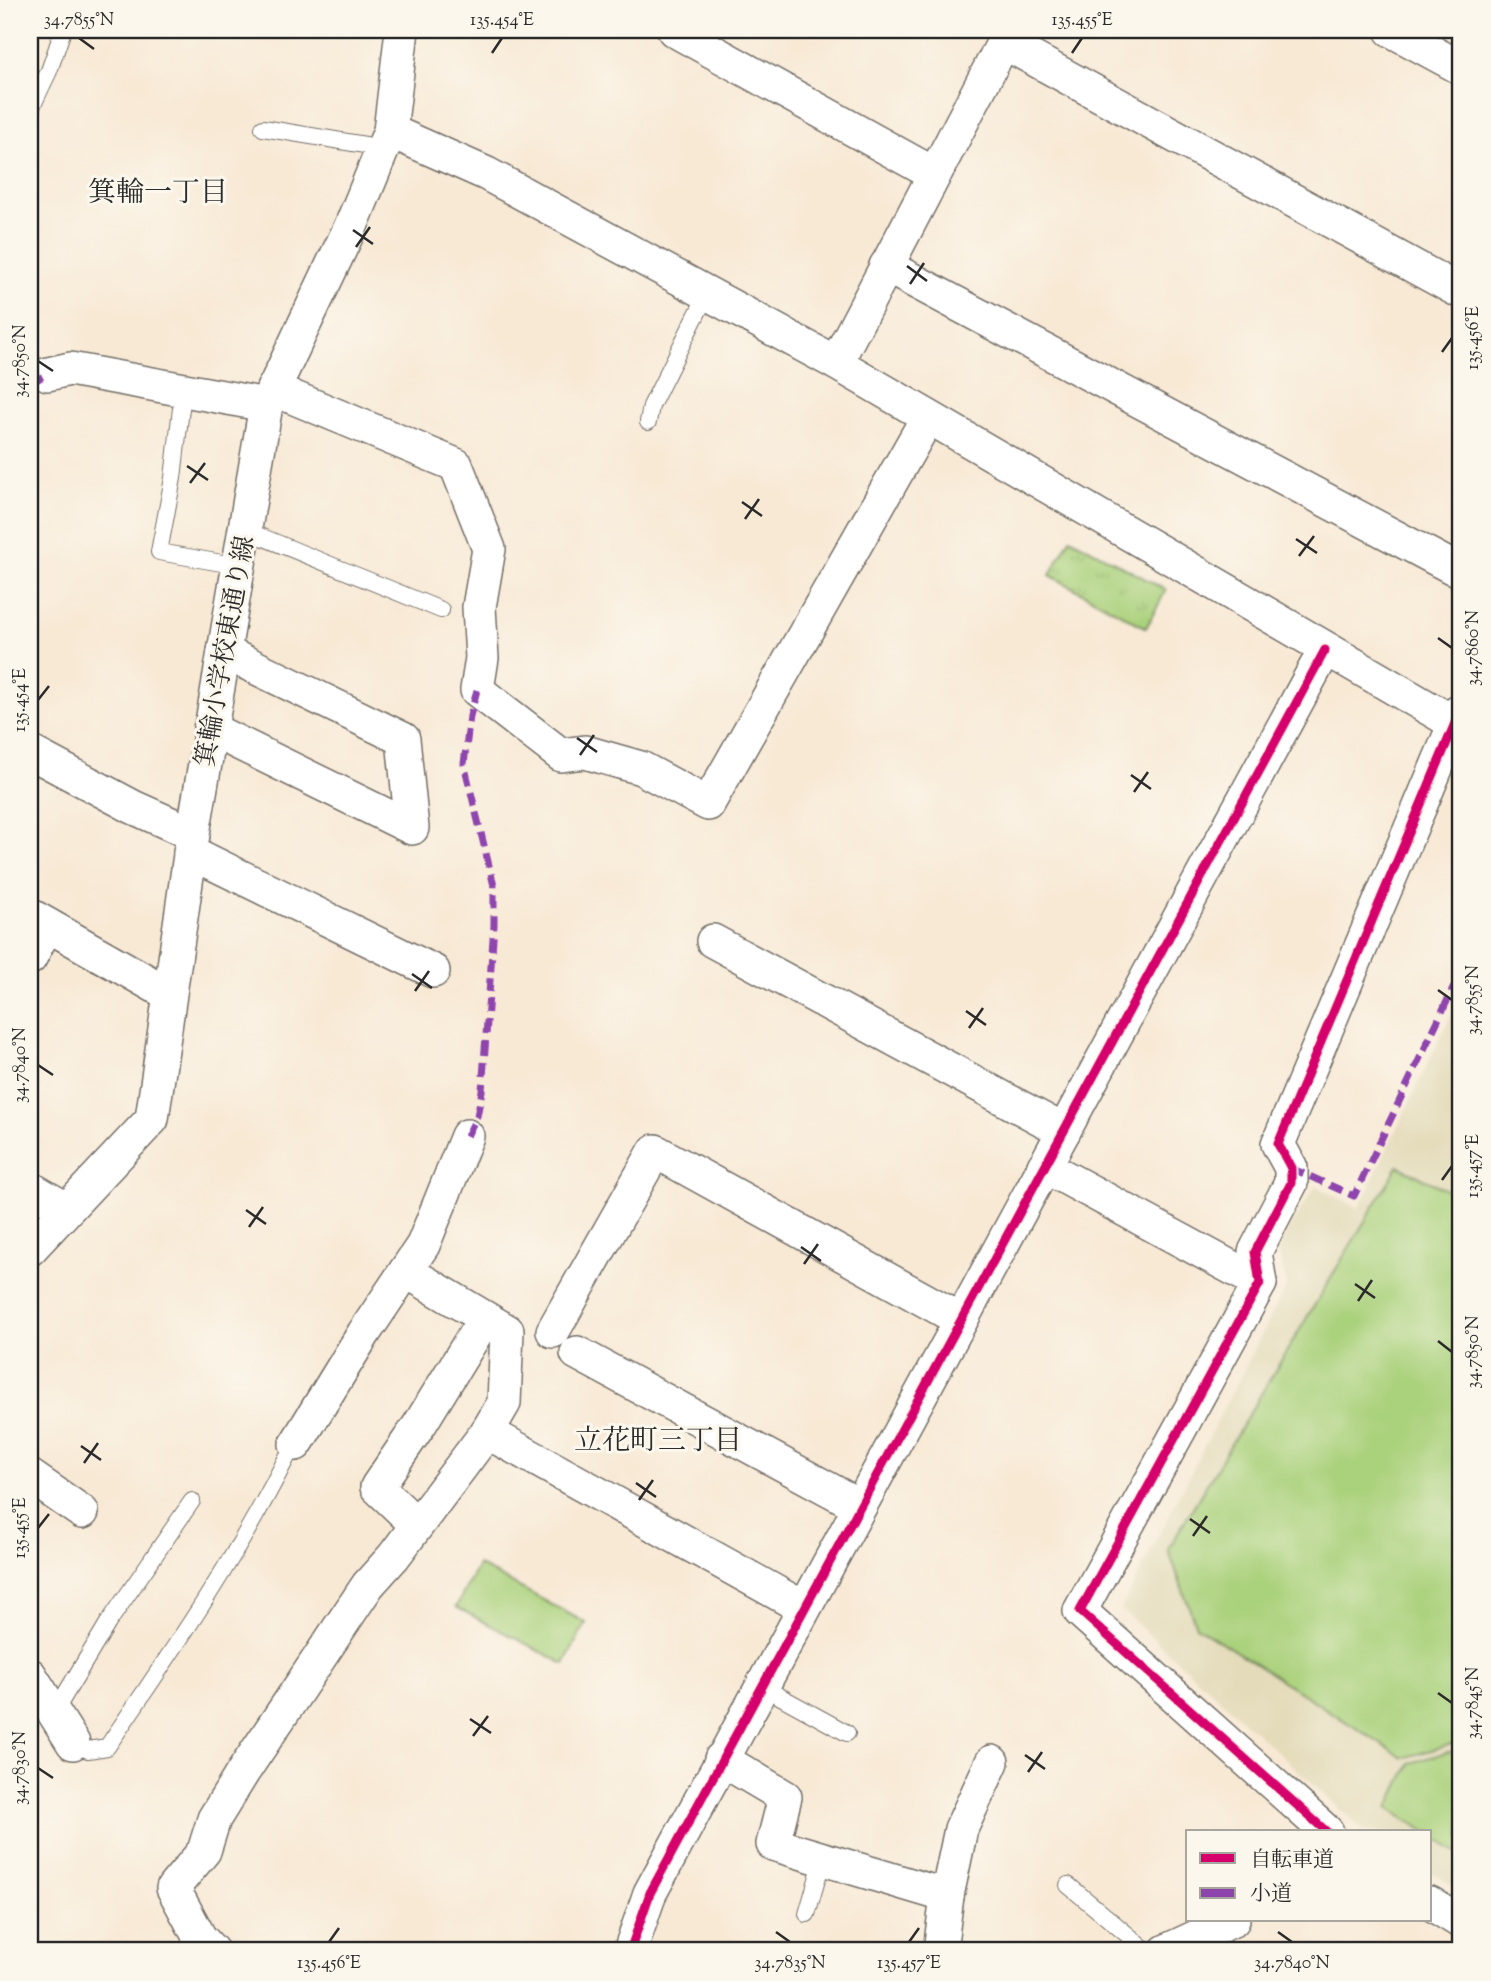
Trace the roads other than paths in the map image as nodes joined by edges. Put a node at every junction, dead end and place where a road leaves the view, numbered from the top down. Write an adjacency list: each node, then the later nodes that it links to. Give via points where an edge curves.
1 (63, 30): 7 (lane)
2 (402, 30): 9 (street, 箕輪小学校東通り線)
3 (1391, 30): 6 (street)
4 (693, 34): 10 (street)
5 (1006, 36): 10 (street); 12 (street)
6 (1461, 68)
7 (30, 111)
8 (262, 128): 9 (lane)
9 (386, 139): 13 (street, via 487,174); 17 (street, 箕輪小学校東通り線, via 351,226)
10 (934, 174): 11 (street)
11 (886, 266): 14 (street); 22 (street)
12 (1461, 292)
13 (707, 294): 14 (street); 19 (lane, via 651,406)
14 (836, 363): 18 (street)
15 (48, 374): 16 (street, via 70,369)
16 (183, 391): 17 (street); 21 (lane, via 159,552)
17 (269, 397): 18 (street, via 456,465 489,549 479,607 482,658 477,690 561,755 585,752 641,768 708,804); 20 (street, 箕輪小学校東通り線)
18 (928, 417): 24 (street)
19 (648, 422)
20 (245, 530): 21 (street, 箕輪小学校東通り線); 23 (lane)
21 (239, 566): 25 (street, 箕輪小学校東通り線)
22 (1461, 572)
23 (441, 610)
24 (1325, 650): 26 (street); 35 (street)
25 (224, 652): 27 (street, 箕輪小学校東通り線); 27 (street, via 403,739 412,828)
26 (1459, 720): 42 (street, via 1278,1144 1291,1168 1291,1183 1255,1252)
27 (211, 729): 29 (street, 箕輪小学校東通り線)
28 (30, 752): 29 (street)
29 (191, 843): 33 (street); 34 (street, 箕輪小学校東通り線)
30 (38, 920): 32 (street); 34 (street)
31 (713, 941): 35 (street)
32 (30, 958)
33 (433, 971)
34 (169, 995): 39 (street, 箕輪小学校東通り線, via 152,1119)
35 (1064, 1131): 37 (street)
36 (467, 1136): 41 (street, via 423,1245)
37 (1044, 1166): 42 (street); 44 (street)
38 (30, 1188): 39 (street)
39 (66, 1209): 40 (street, 箕輪小学校東通り線)
40 (30, 1249)
41 (405, 1271): 43 (street); 48 (street)
42 (1260, 1283): 62 (street, via 1080,1611)
43 (485, 1318): 47 (street, via 507,1331 503,1403); 53 (street, via 377,1487)
44 (961, 1320): 45 (street, via 655,1152); 51 (street)
45 (553, 1331)
46 (577, 1353): 51 (street)
47 (487, 1432): 53 (street); 54 (street)
48 (291, 1451): 59 (lane, via 181,1640 107,1747 88,1750)
49 (30, 1476): 52 (street)
50 (192, 1501): 57 (lane, via 108,1623)
51 (860, 1506): 54 (street)
52 (82, 1512)
53 (417, 1525): 70 (street, via 368,1584 214,1819 204,1851 173,1888)
54 (804, 1608): 56 (street)
55 (30, 1675): 57 (street)
56 (761, 1686): 58 (lane); 60 (street)
57 (54, 1714): 59 (street)
58 (847, 1733)
59 (73, 1744)
60 (722, 1759): 63 (street, via 785,1797 774,1844); 71 (street, via 650,1894)
61 (992, 1762): 65 (street, via 961,1829)
62 (1325, 1830)
63 (823, 1859): 65 (street); 67 (lane)
64 (1068, 1885): 73 (lane)
65 (947, 1896): 72 (street)
66 (1432, 1904): 69 (street)
67 (807, 1914)
68 (1229, 1922): 74 (street)
69 (1461, 1922)
70 (212, 1951)
71 (631, 1951)
72 (940, 1951)
73 (1147, 1951)
74 (1166, 1951)

